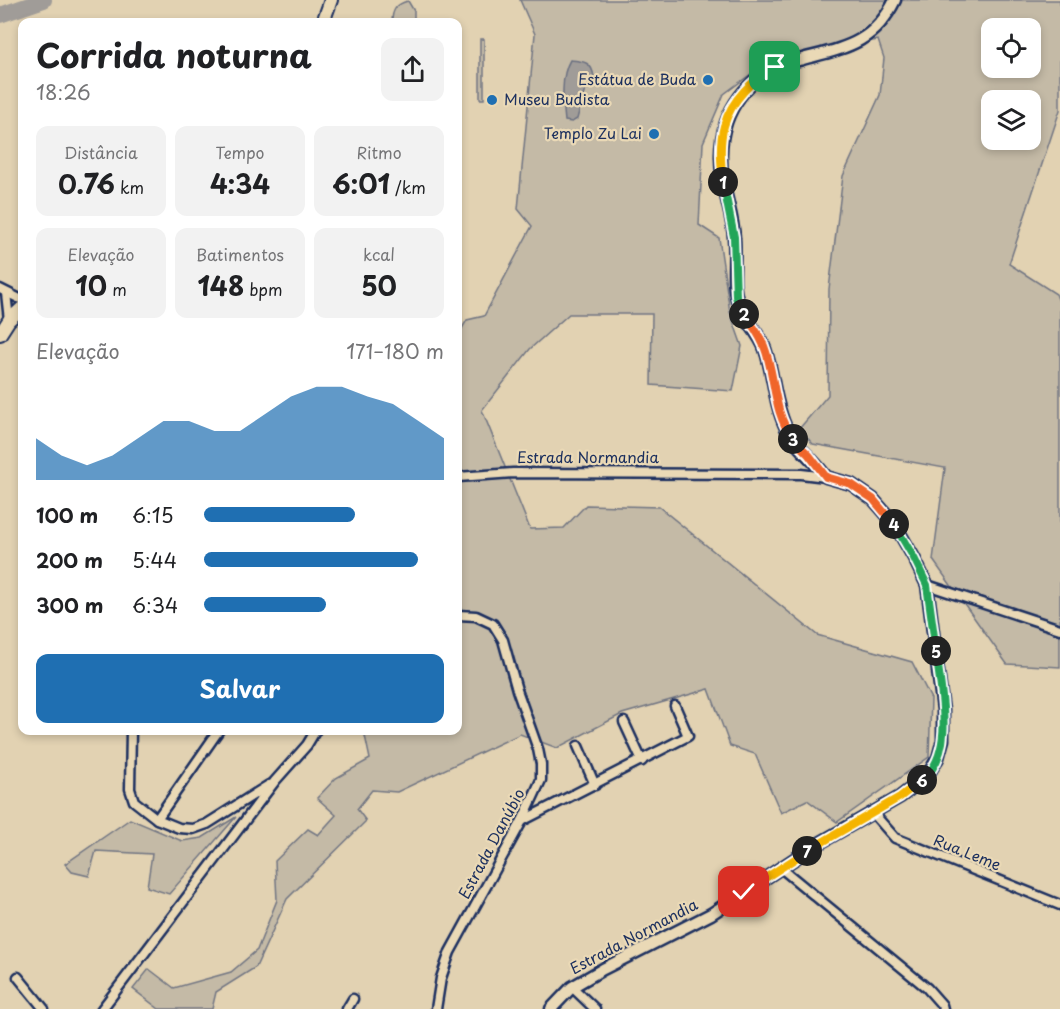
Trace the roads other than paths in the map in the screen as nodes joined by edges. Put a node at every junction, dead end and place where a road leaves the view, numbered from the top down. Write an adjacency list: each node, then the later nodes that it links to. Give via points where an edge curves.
1 (331, 0): 3 (main road)
2 (895, 0): 10 (street, via 884,21 870,35 763,74 734,105 724,125 721,163 734,237 738,304 764,346 787,431)
3 (324, 18)
4 (3, 291): 5 (street); 7 (street)
5 (18, 298)
6 (18, 312): 7 (main road)
7 (9, 320): 8 (main road)
8 (0, 334)
9 (462, 477): 10 (street, Estrada Normandia, via 598,473)
10 (826, 477): 11 (street, Estrada Normandia, via 851,484 873,499 894,523)
11 (927, 585): 13 (street); 23 (street, Estrada Normandia, via 943,710 943,740 927,776)
12 (462, 615): 25 (street, Estrada Danúbio, via 476,616 492,624 503,640 538,749 541,780)
13 (1060, 629)
14 (675, 706): 20 (street, via 688,736)
15 (624, 722): 20 (street)
16 (131, 735): 24 (street, via 130,789 134,801)
17 (216, 735): 24 (street)
18 (313, 735): 21 (street)
19 (578, 746): 22 (street)
20 (642, 761): 22 (street)
21 (275, 781): 24 (street, via 193,829); 32 (street)
22 (595, 785): 25 (street)
23 (873, 813): 26 (street, Estrada Normandia); 27 (street, Rua Leme, via 895,838)
24 (157, 819)
25 (522, 821): 34 (street, Estrada Danúbio, via 450,952)
26 (781, 868): 29 (street, Estrada Normandia, via 711,914); 37 (street, via 927,988)
27 (1060, 905)
28 (18, 977): 31 (street)
29 (572, 987): 35 (street, Estrada Normandia); 36 (street)
30 (353, 999): 33 (street)
31 (39, 1007)
32 (102, 1009)
33 (347, 1009)
34 (436, 1009)
35 (551, 1009)
36 (595, 1009)
37 (943, 1009)

